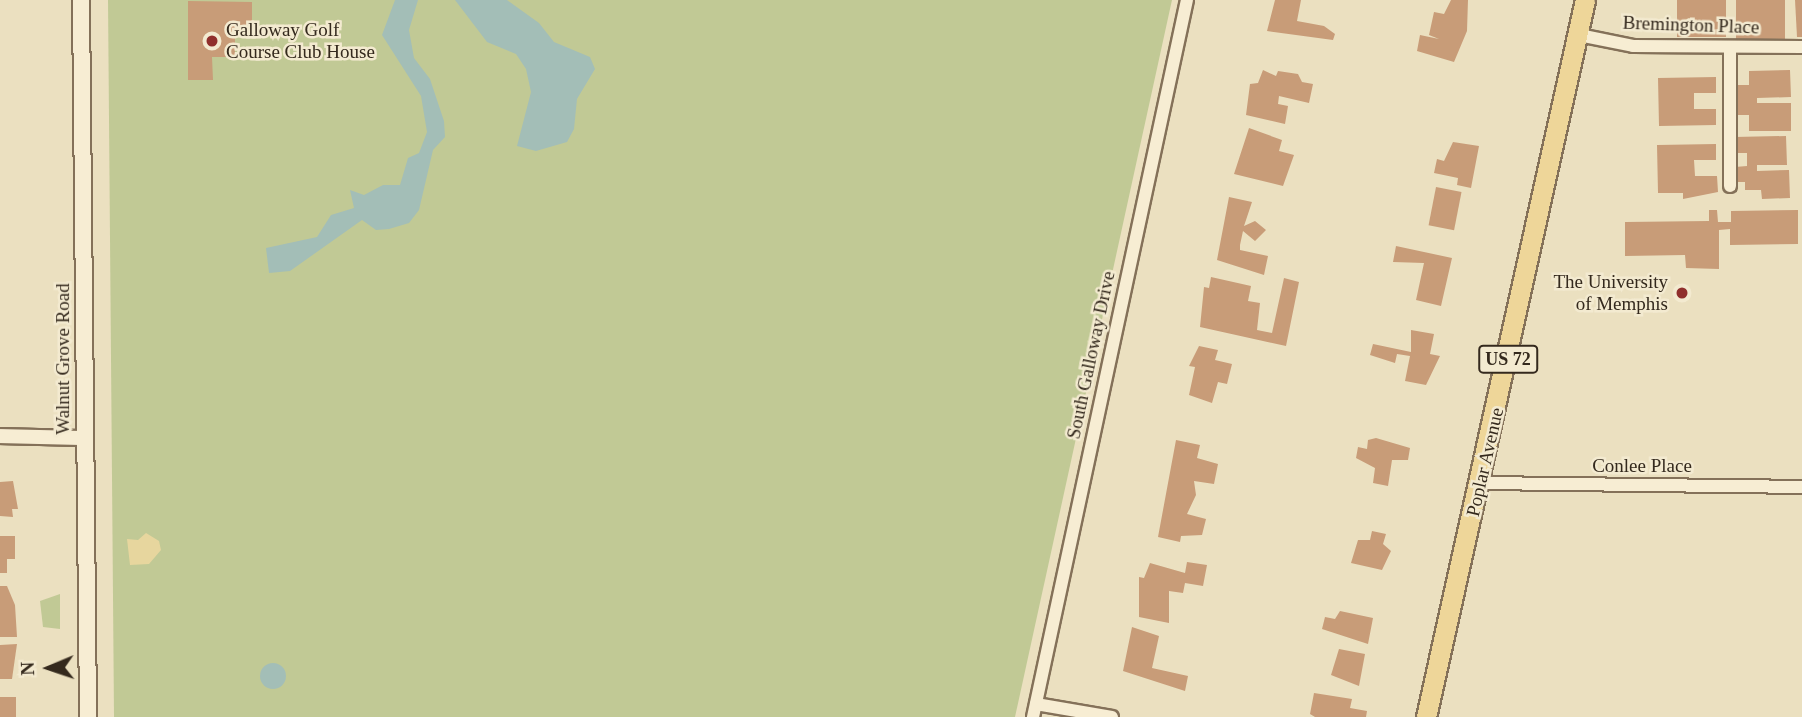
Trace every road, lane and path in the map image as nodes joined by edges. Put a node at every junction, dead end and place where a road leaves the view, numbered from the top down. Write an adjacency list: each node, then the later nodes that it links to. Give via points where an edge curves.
1 (81, 0): 9 (main road, Walnut Grove Road)
2 (1186, 0): 12 (street, South Galloway Drive)
3 (1585, 0): 4 (main road, Poplar Avenue / US 72)
4 (1579, 35): 5 (street, Bremington Place, via 1633,46); 10 (main road, Poplar Avenue / US 72)
5 (1730, 47): 6 (street, Bremington Place); 7 (street)
6 (1802, 47)
7 (1730, 186)
8 (0, 436): 9 (street)
9 (85, 438): 13 (main road, Walnut Grove Road)
10 (1481, 483): 11 (street, Conlee Place); 15 (main road, Poplar Avenue / US 72)
11 (1802, 487)
12 (1034, 711): 14 (street)
13 (88, 717)
14 (1112, 717)
15 (1426, 717)

